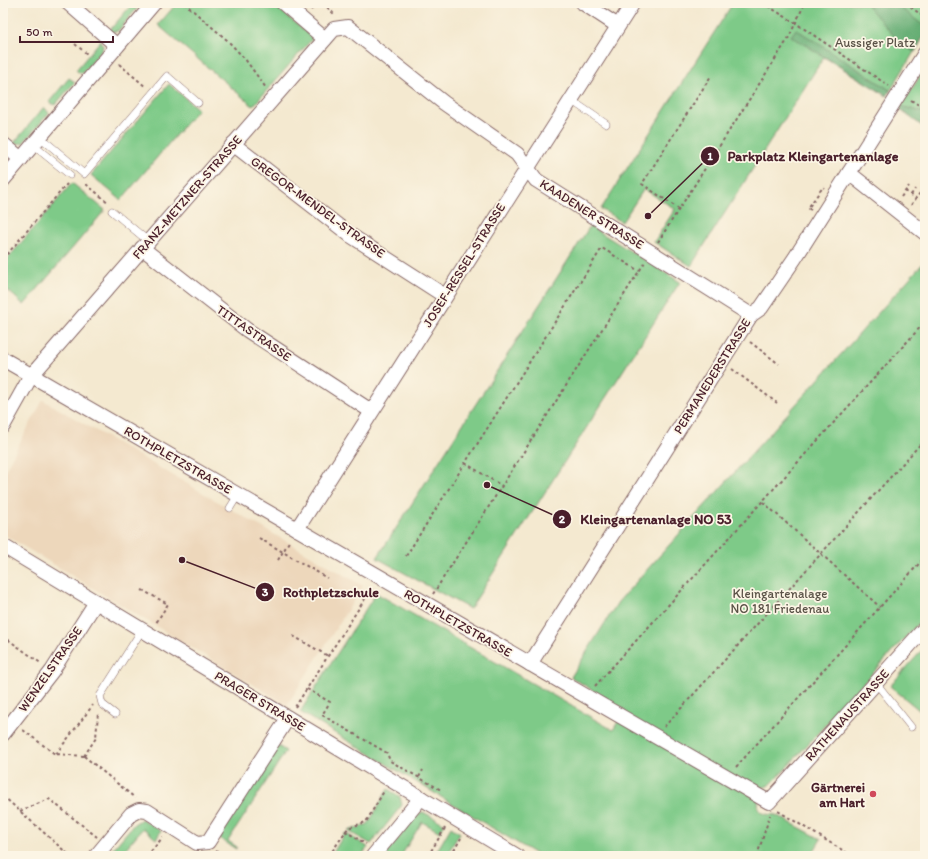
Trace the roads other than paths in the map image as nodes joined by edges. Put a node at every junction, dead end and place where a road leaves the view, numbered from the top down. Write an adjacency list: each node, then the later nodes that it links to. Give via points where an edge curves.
1 (68, 3): 9 (street)
2 (154, 3): 9 (street)
3 (283, 3): 8 (street)
4 (583, 3): 6 (street)
5 (633, 3): 6 (street, JOSEF-RESSEL-STRASSE)
6 (618, 26): 11 (street, JOSEF-RESSEL-STRASSE)
7 (348, 27): 8 (street, FRANZ-METZNER-STRASSE, via 334,29); 18 (street, KAADENER STRASSE, via 444,103 517,154)
8 (325, 39): 16 (street, FRANZ-METZNER-STRASSE)
9 (117, 46): 14 (street)
10 (925, 53): 19 (street, PERMANEDERSTRASSE)
11 (571, 100): 13 (lane); 18 (street, JOSEF-RESSEL-STRASSE)
12 (198, 103): 14 (lane, via 167,76 84,174)
13 (606, 124)
14 (37, 141): 17 (street); 20 (lane)
15 (3, 144): 17 (street)
16 (233, 144): 24 (street, FRANZ-METZNER-STRASSE); 25 (street, GREGOR-MENDEL-STRASSE, via 350,235)
17 (21, 159): 21 (street)
18 (527, 168): 25 (street, JOSEF-RESSEL-STRASSE); 26 (street, KAADENER STRASSE, via 536,180)
19 (849, 173): 23 (street); 26 (street, PERMANEDERSTRASSE, via 762,308)
20 (70, 178)
21 (3, 180)
22 (112, 209): 24 (lane)
23 (925, 233)
24 (145, 245): 28 (street, FRANZ-METZNER-STRASSE); 29 (street, TITTASTRASSE, via 247,330)
25 (445, 296): 29 (street, JOSEF-RESSEL-STRASSE)
26 (751, 315): 38 (street, PERMANEDERSTRASSE)
27 (3, 359): 28 (street, ROTHPLETZSTRASSE)
28 (31, 376): 30 (street, FRANZ-METZNER-STRASSE); 31 (street, ROTHPLETZSTRASSE)
29 (371, 411): 33 (street, JOSEF-RESSEL-STRASSE)
30 (3, 426)
31 (238, 495): 32 (lane); 33 (street, ROTHPLETZSTRASSE)
32 (230, 508)
33 (297, 529): 38 (street, ROTHPLETZSTRASSE)
34 (3, 546): 35 (street, PRAGER STRASSE)
35 (96, 602): 37 (street, PRAGER STRASSE); 43 (street, WENZELSTRASSE, via 52,671)
36 (925, 628): 39 (street, RATHENAUSTRASSE)
37 (142, 630): 40 (lane, via 100,696 102,704); 41 (street, PRAGER STRASSE)
38 (530, 664): 45 (street, ROTHPLETZSTRASSE)
39 (876, 682): 42 (lane); 45 (street, RATHENAUSTRASSE)
40 (115, 714)
41 (288, 718): 44 (street, PRAGER STRASSE); 47 (street, via 208,842 197,843 146,811 139,810 131,814)
42 (911, 727)
43 (3, 734)
44 (420, 798): 46 (street); 48 (street, PRAGER STRASSE)
45 (769, 802)
46 (375, 852)
47 (96, 856)
48 (518, 856)

